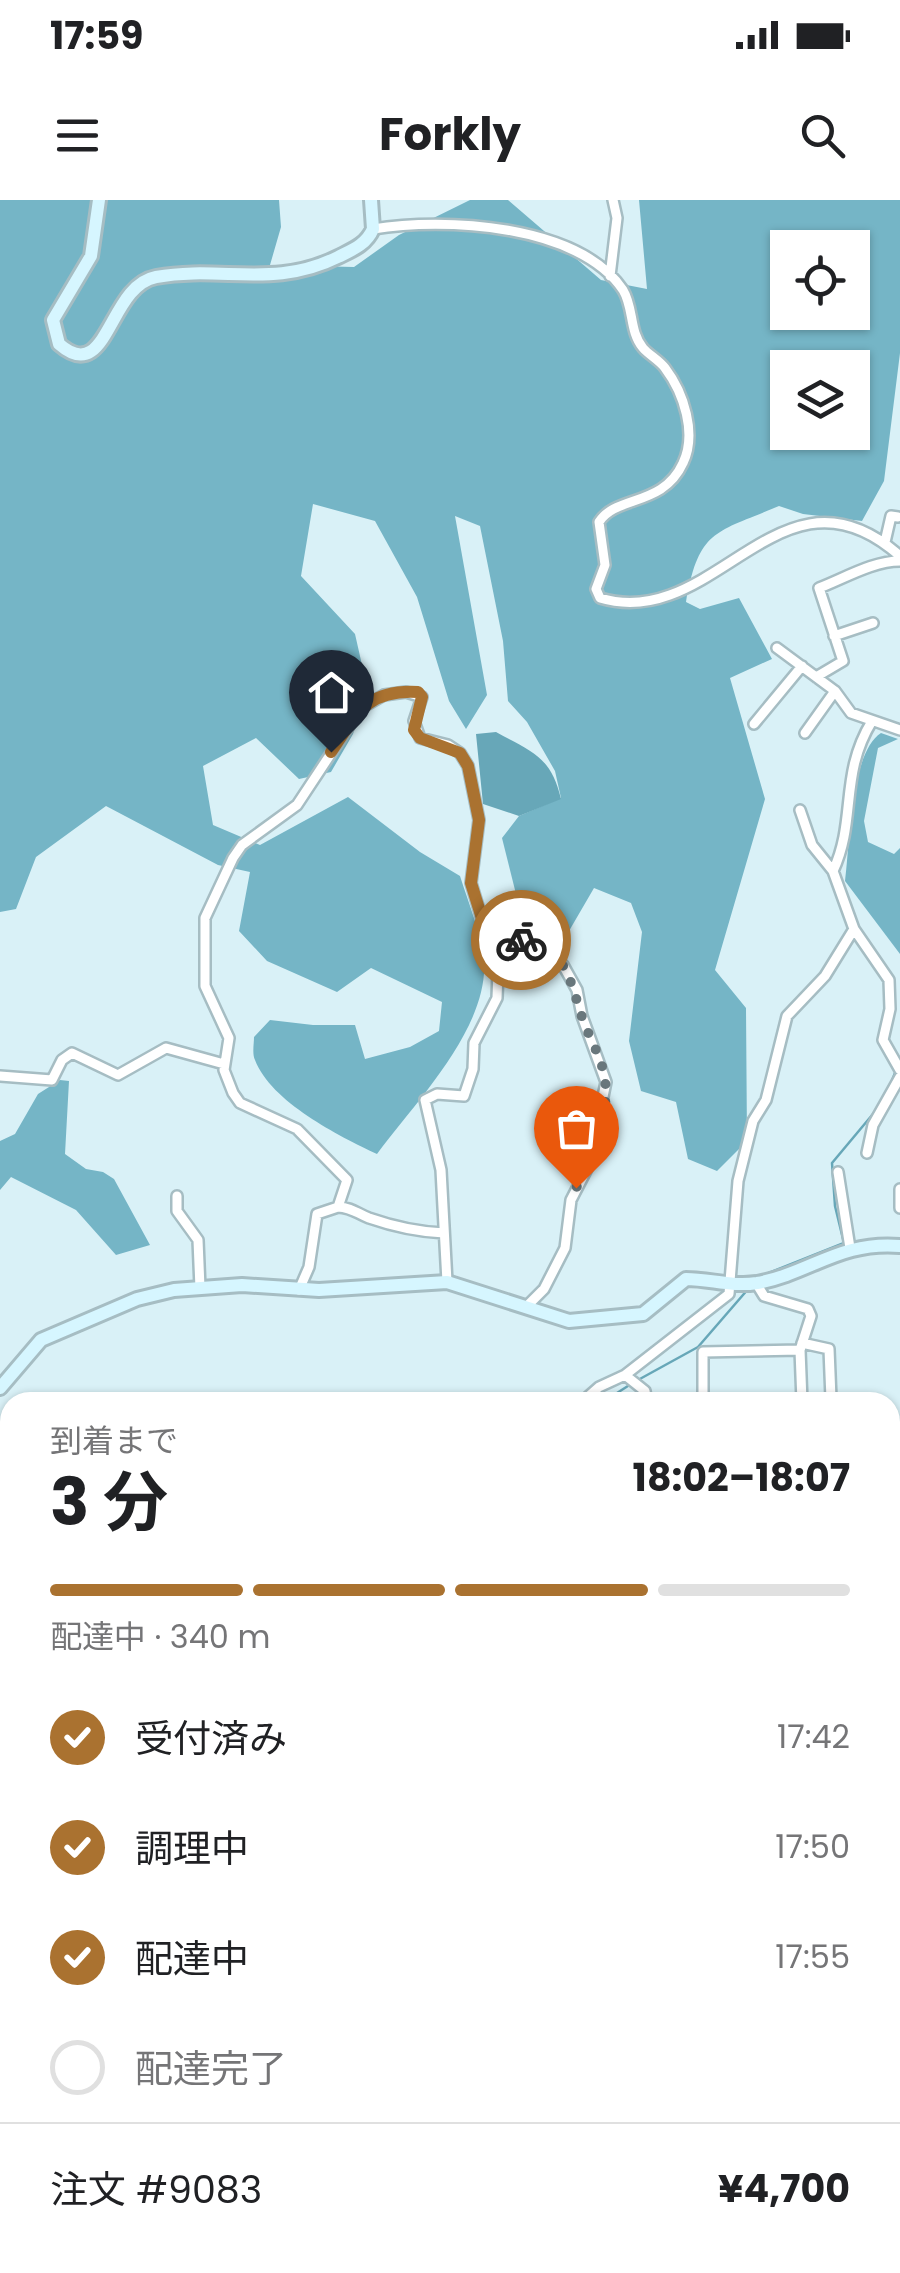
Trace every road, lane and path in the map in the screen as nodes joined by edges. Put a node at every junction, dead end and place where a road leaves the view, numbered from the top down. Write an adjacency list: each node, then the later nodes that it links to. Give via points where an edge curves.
1 (99, 200): 4 (street, via 90,256 53,320 55,338 75,354 103,341 139,282 304,272 361,245)
2 (371, 200): 4 (street)
3 (613, 200): 5 (street)
4 (373, 229): 5 (street, via 417,222 534,234 577,252)
5 (610, 276): 7 (street, via 629,304 636,337 672,380 690,439 683,465 654,496 602,516 600,598 646,600 672,592 802,523 850,527)
6 (898, 516): 7 (street, via 891,516)
7 (885, 542): 8 (street)
8 (900, 558): 10 (street, via 818,588)
9 (873, 623): 10 (street)
10 (834, 636): 13 (street, via 842,662)
11 (777, 648): 12 (street)
12 (802, 666): 13 (street); 16 (street)
13 (816, 678): 14 (street)
14 (835, 691): 15 (street, via 851,713); 18 (street)
15 (872, 721): 17 (street); 20 (street, via 855,754 842,852)
16 (754, 724)
17 (900, 730)
18 (805, 734)
19 (800, 810): 20 (street, via 812,845)
20 (833, 870): 21 (street)
21 (854, 928): 24 (street, via 888,980 883,1040); 37 (street, via 825,976 787,1016 744,1154)
22 (498, 944): 23 (street, via 485,928 471,883 479,820 468,766 460,753 414,730 418,692 371,700 296,805 242,845 209,908 204,974 229,1038); 32 (street, via 496,998 474,1043 464,1096 425,1100 441,1170); 40 (street, via 541,940 563,964 606,1082 589,1165 571,1200 565,1248)
23 (224, 1064): 25 (street, via 166,1048 118,1075 72,1053 52,1080); 30 (street, via 240,1103 296,1129 347,1180)
24 (900, 1073): 26 (street, via 873,1125)
25 (0, 1076)
26 (867, 1154)
27 (838, 1172): 34 (street)
28 (900, 1189): 31 (street)
29 (177, 1196): 38 (street, via 177,1211 198,1240)
30 (338, 1207): 32 (street); 39 (street, via 316,1214)
31 (900, 1208)
32 (444, 1234): 35 (street)
33 (900, 1246): 34 (street)
34 (850, 1248): 36 (street)
35 (448, 1282): 39 (street); 40 (street)
36 (756, 1282): 37 (street); 41 (street, via 764,1296 808,1308)
37 (730, 1285): 40 (street, via 686,1279 643,1314 627,1317 569,1321); 42 (street, via 729,1294)
38 (200, 1288): 39 (street); 43 (street, via 138,1299 52,1334 29,1350)
39 (298, 1290)
40 (526, 1308)
41 (801, 1346): 46 (street, via 702,1352); 47 (street); 48 (street, via 830,1349)
42 (633, 1381): 44 (street); 45 (street)
43 (0, 1388)
44 (593, 1392)
45 (640, 1392)
46 (703, 1392)
47 (802, 1392)
48 (831, 1392)

